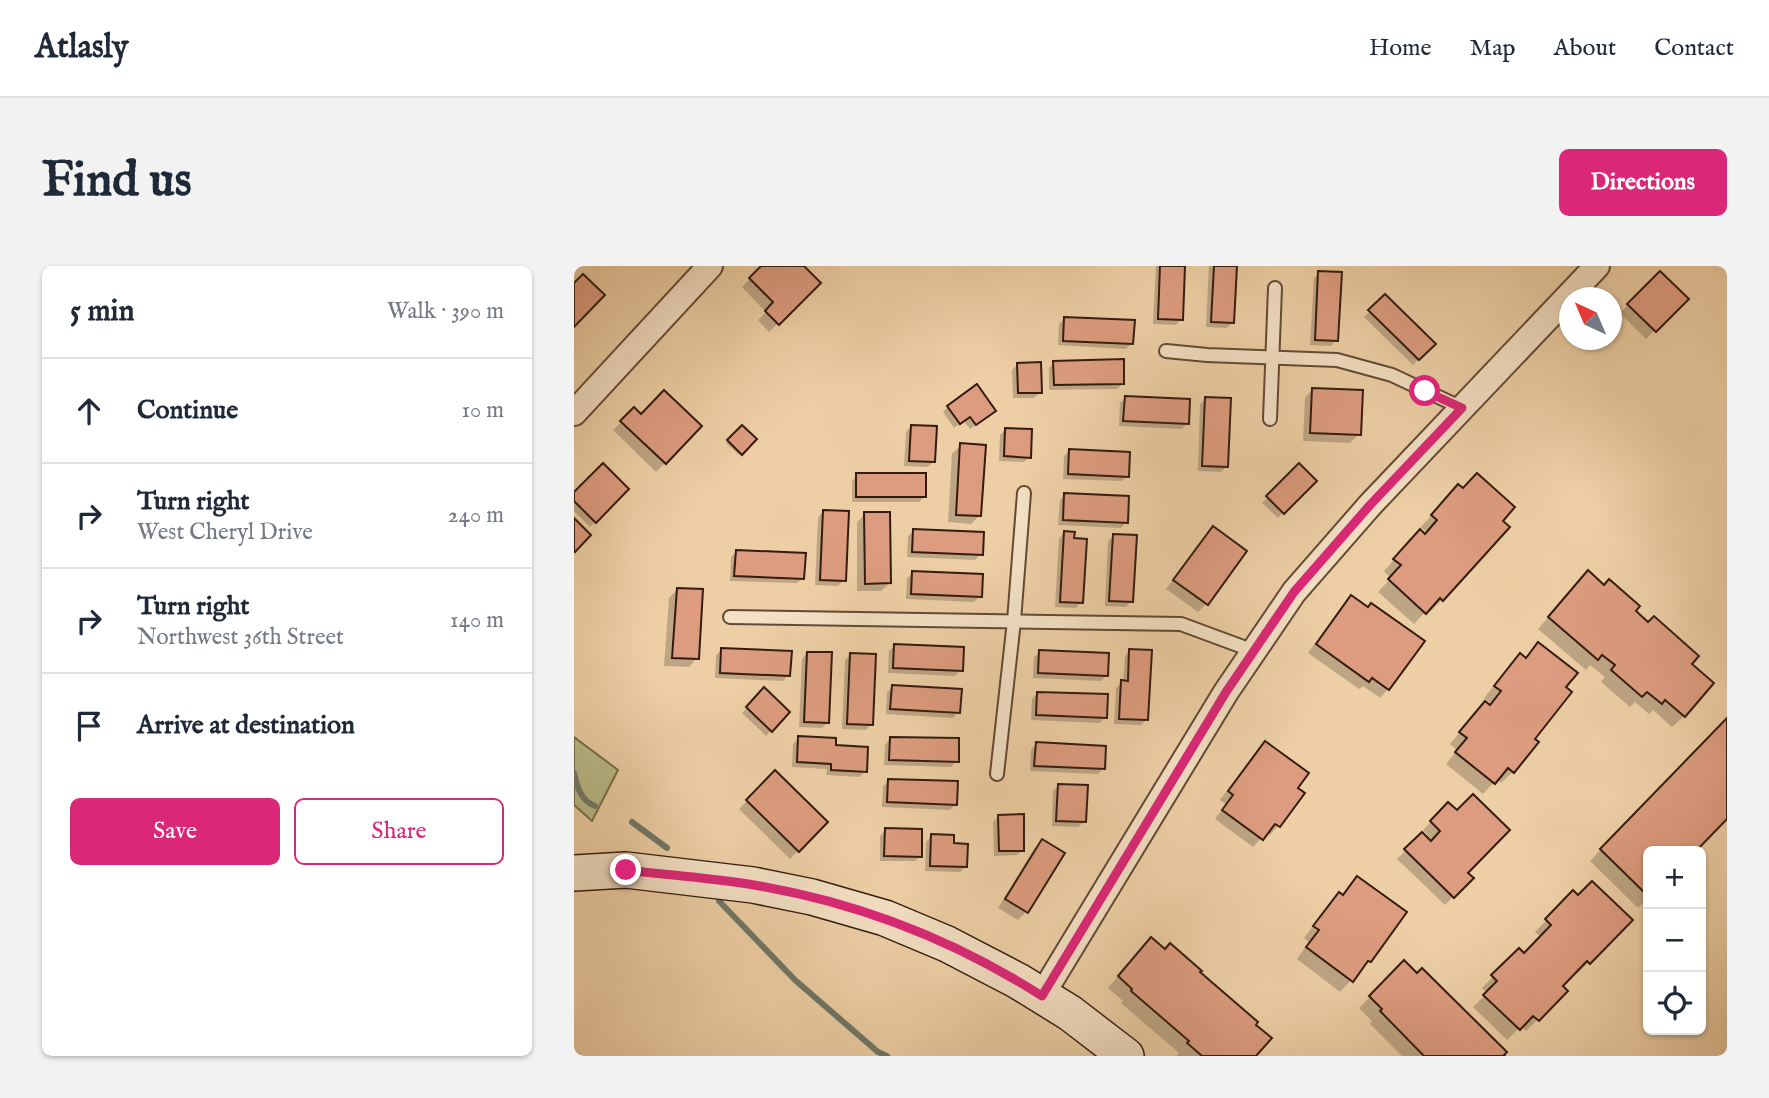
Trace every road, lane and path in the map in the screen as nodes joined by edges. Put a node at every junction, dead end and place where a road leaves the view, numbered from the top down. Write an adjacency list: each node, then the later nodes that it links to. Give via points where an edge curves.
1 (710, 266): 7 (street)
2 (1597, 266): 6 (street)
3 (1275, 288): 5 (lane)
4 (1166, 351): 5 (lane)
5 (1273, 358): 6 (lane, via 1337,360 1392,375); 8 (lane)
6 (1462, 408): 12 (street, via 1294,592)
7 (574, 413)
8 (1270, 419)
9 (1024, 493): 11 (lane)
10 (730, 617): 11 (lane)
11 (1014, 621): 12 (lane, via 1181,624); 13 (lane)
12 (1254, 651): 15 (street)
13 (997, 774)
14 (574, 873): 15 (main road, via 626,870 812,897 885,918 947,944)
15 (1042, 996): 16 (main road)
16 (1126, 1056)

